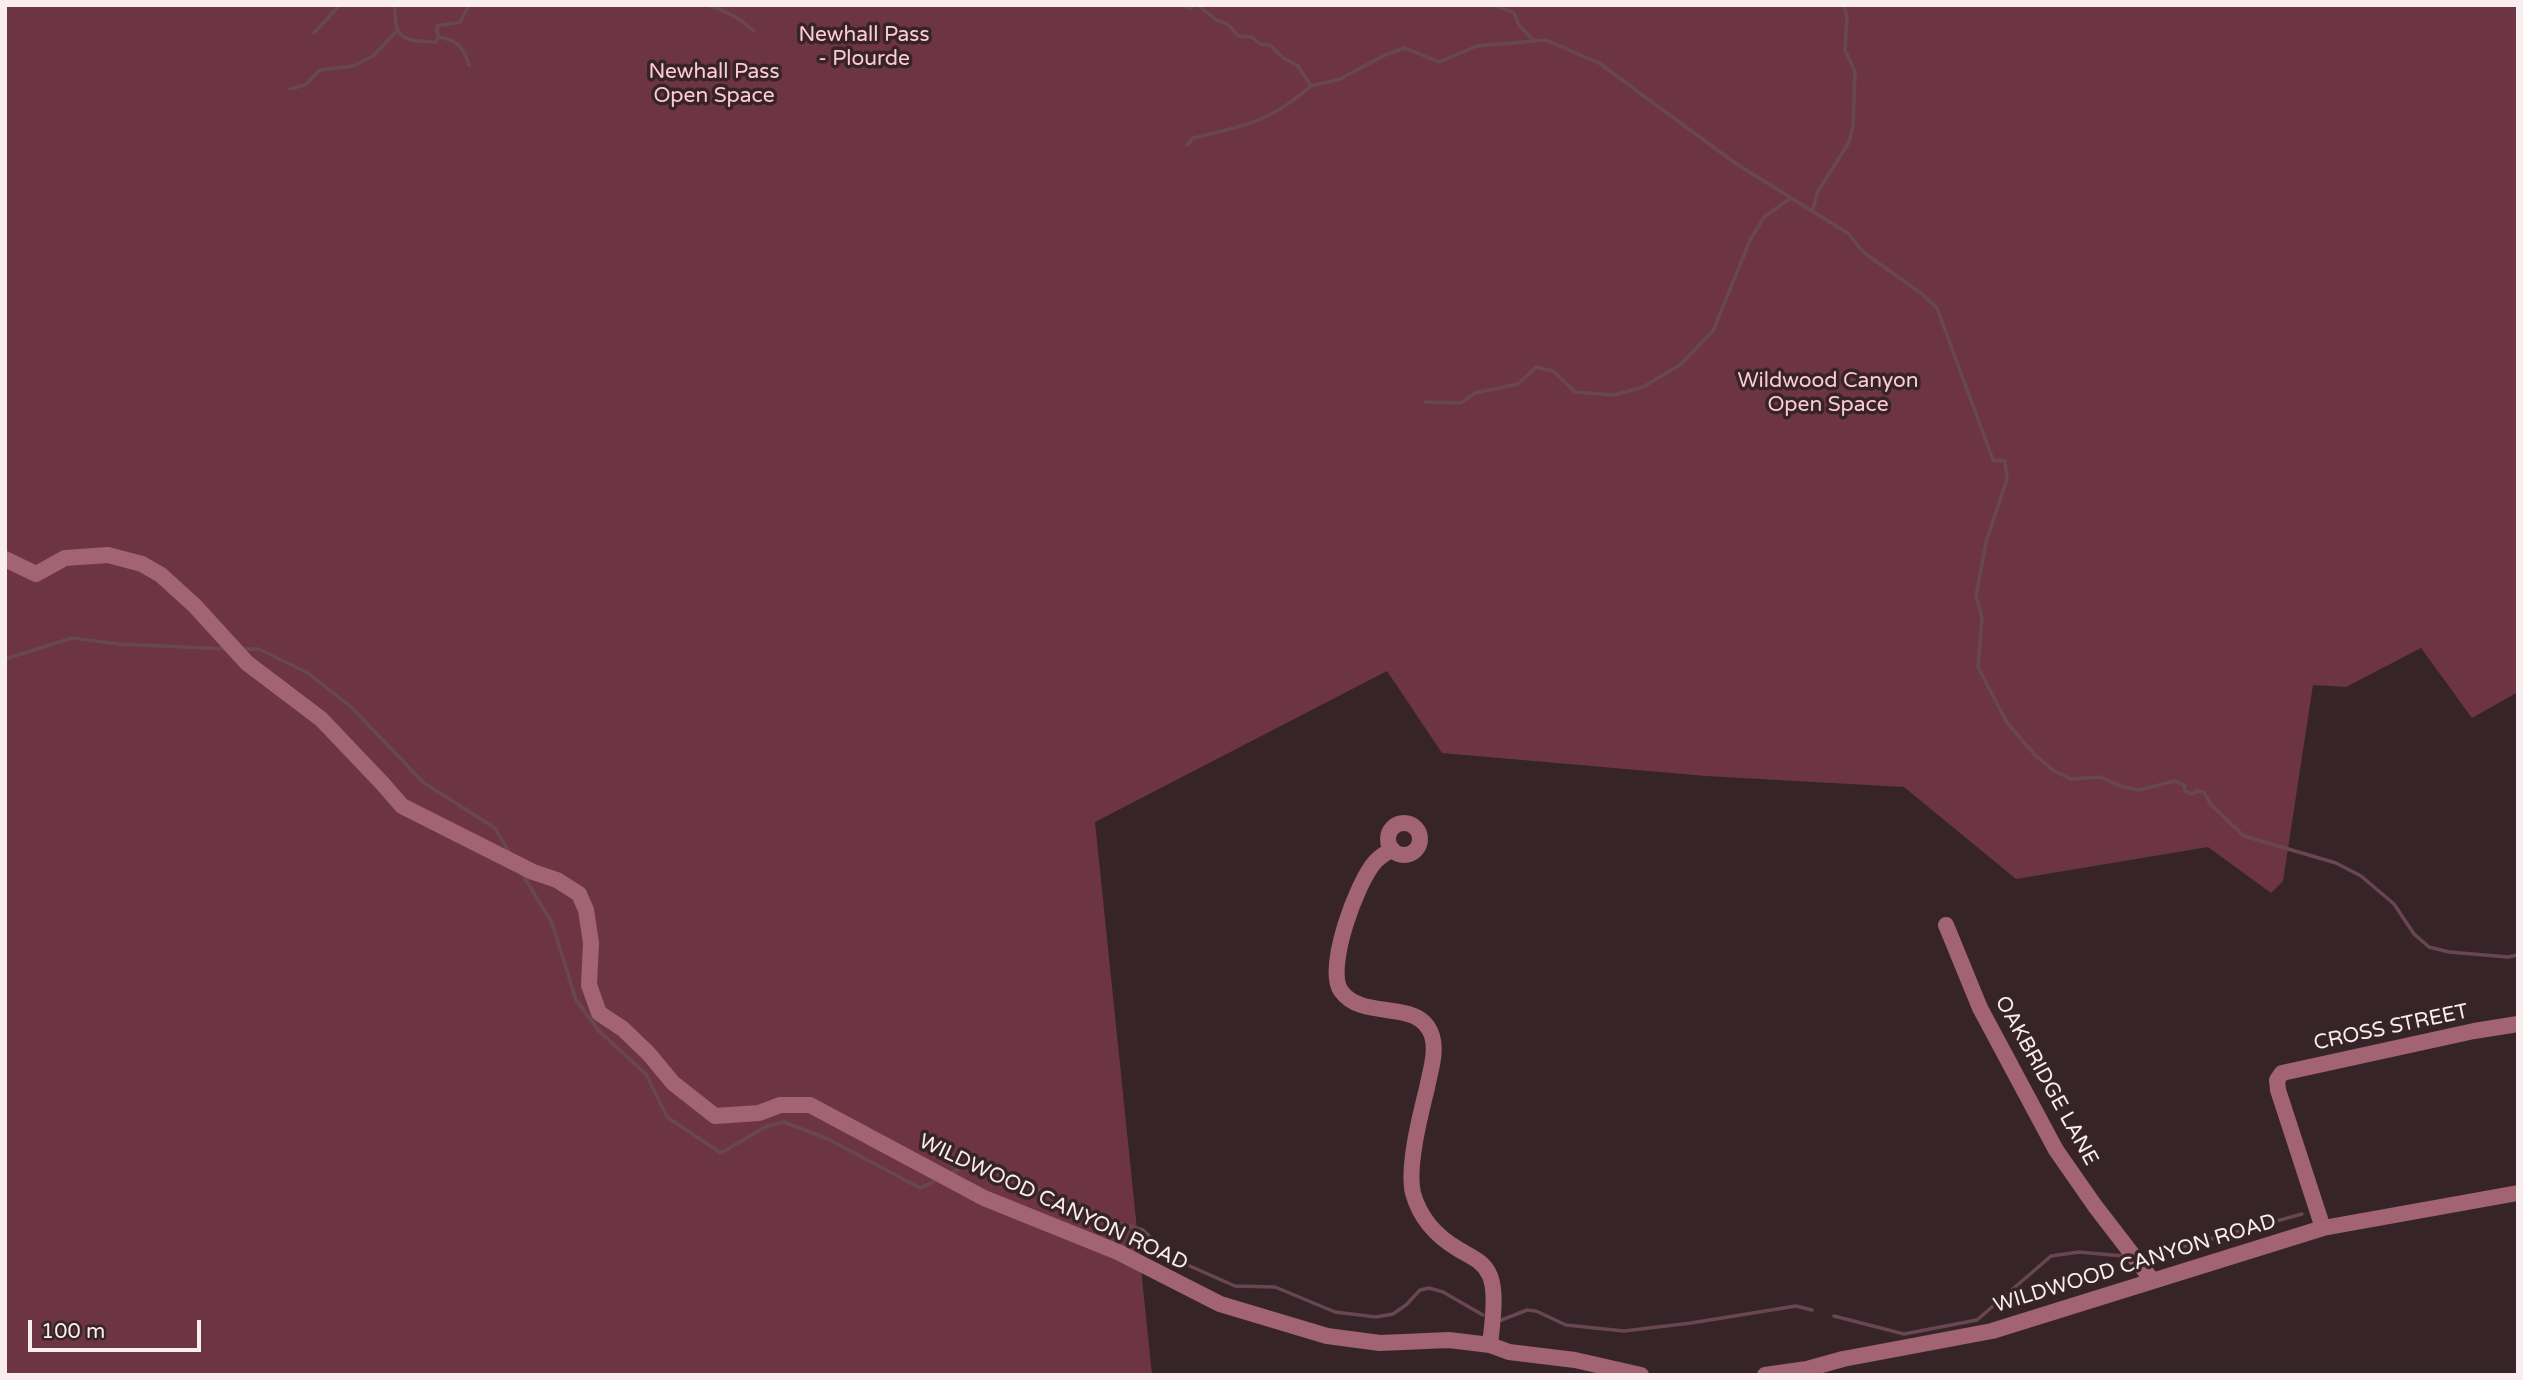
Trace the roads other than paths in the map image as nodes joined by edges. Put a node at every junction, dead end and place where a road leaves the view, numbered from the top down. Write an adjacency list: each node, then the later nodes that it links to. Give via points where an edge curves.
1 (5, 559): 8 (street, WILDWOOD CANYON ROAD, via 36,573 65,558 108,555 142,564 178,591 240,656 321,719 401,806 579,894 591,943 589,985 599,1013 623,1029 673,1083 715,1116 810,1105 984,1198 1118,1252 1220,1304 1306,1331 1380,1343 1449,1340)
2 (1392, 849): 8 (street, via 1376,861 1361,885 1350,910 1335,976 1351,1001 1361,1007 1413,1015 1432,1036 1434,1052 1410,1178 1422,1217 1437,1234 1483,1263 1491,1278)
3 (1946, 925): 7 (street, OAKBRIDGE LANE, via 1980,1008 2056,1150)
4 (2518, 1024): 6 (street, CROSS STREET, via 2282,1073 2277,1080 2282,1104)
5 (2518, 1194): 6 (street, WILDWOOD CANYON ROAD)
6 (2323, 1227): 7 (street, WILDWOOD CANYON ROAD)
7 (2152, 1280): 10 (street, WILDWOOD CANYON ROAD, via 1992,1331)
8 (1490, 1345): 9 (street, WILDWOOD CANYON ROAD)
9 (1641, 1375)
10 (1765, 1375)

